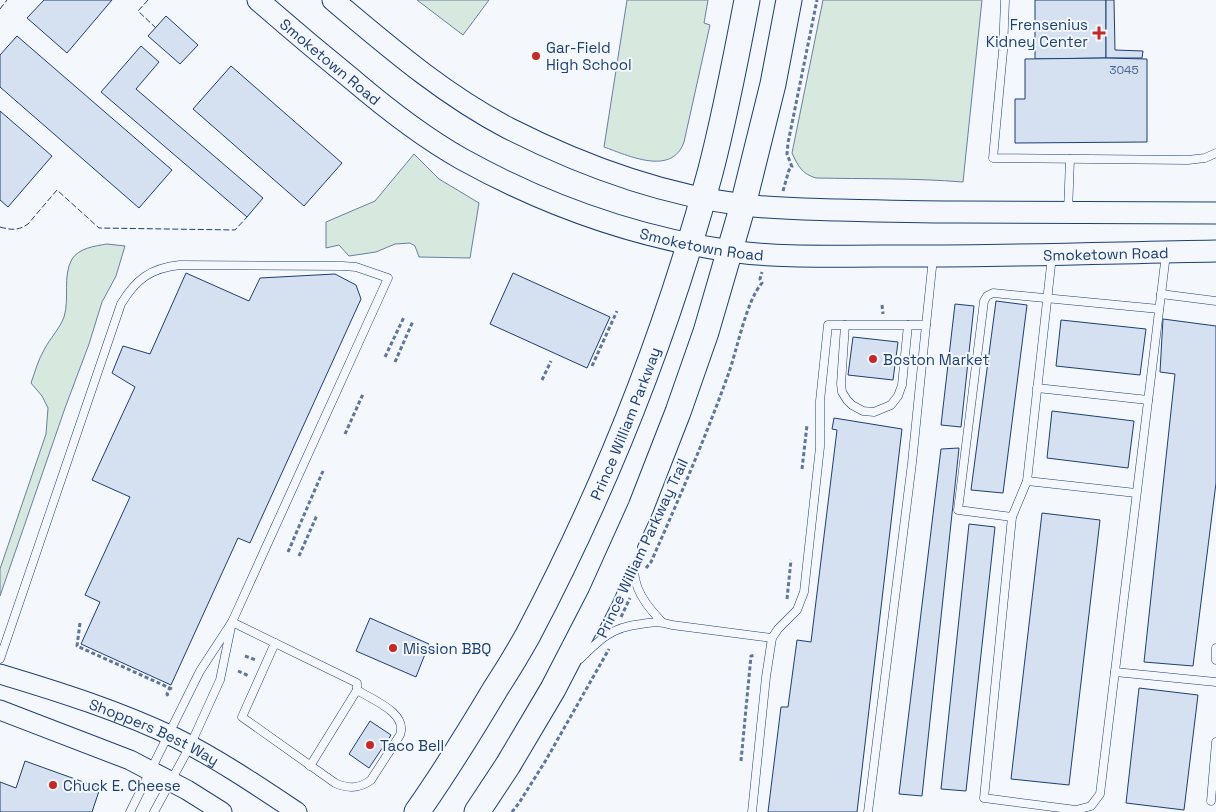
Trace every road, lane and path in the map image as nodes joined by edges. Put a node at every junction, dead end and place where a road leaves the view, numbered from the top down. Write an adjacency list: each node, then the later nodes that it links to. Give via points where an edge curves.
1 (258, 0): 14 (main road, Smoketown Road, via 389,110 460,158 560,206 634,231)
2 (333, 0): 10 (main road, via 418,71 508,127 606,170)
3 (748, 0): 10 (highway, Prince William Parkway)
4 (788, 0): 11 (highway, via 773,84)
5 (816, 0): 9 (path, via 788,143 787,154 792,167)
6 (1005, 0): 8 (lane, via 993,158)
7 (1216, 153): 8 (lane, via 1188,160)
8 (1070, 159): 12 (lane)
9 (789, 170)
10 (703, 198): 11 (main road); 14 (highway, Prince William Parkway)
11 (742, 205): 12 (main road, via 787,209); 15 (highway)
12 (1068, 213): 13 (main road)
13 (1216, 213)
14 (688, 244): 15 (main road, Smoketown Road); 86 (highway, Prince William Parkway, via 646,374 576,538 527,636)
15 (730, 251): 19 (main road, Smoketown Road, via 766,255); 51 (highway, via 706,332)
16 (1216, 251): 17 (main road, Smoketown Road)
17 (1166, 252): 18 (main road, Smoketown Road); 21 (lane)
18 (1052, 254): 19 (main road, Smoketown Road); 22 (lane)
19 (933, 256): 32 (lane)
20 (760, 279): 55 (path, Prince William Parkway Trail, via 762,283 754,295 705,435 654,554)
21 (1161, 294): 23 (lane); 25 (lane)
22 (1048, 298): 25 (lane); 38 (lane); 50 (lane, via 993,293 984,301 958,510)
23 (1216, 301)
24 (882, 305): 28 (path)
25 (1159, 309): 40 (lane)
26 (616, 311): 36 (path)
27 (404, 317): 33 (path)
28 (883, 318)
29 (413, 321): 35 (path)
30 (845, 325): 31 (lane); 31 (lane, via 842,392 852,405 874,412 891,405 900,391); 61 (lane, via 828,325 820,401 820,447 803,596 797,610)
31 (908, 325): 32 (lane)
32 (926, 325): 90 (lane)
33 (385, 357)
34 (551, 360): 37 (path)
35 (395, 362)
36 (592, 366)
37 (542, 380)
38 (1037, 388): 40 (lane); 45 (lane)
39 (363, 394): 42 (path)
40 (1148, 400): 48 (lane)
41 (807, 425): 43 (path)
42 (345, 434)
43 (802, 469)
44 (323, 471): 47 (path)
45 (1027, 481): 48 (lane); 50 (lane)
46 (308, 488): 47 (path)
47 (314, 491): 52 (path)
48 (1136, 493): 67 (lane)
49 (317, 515): 53 (path)
50 (1012, 517): 67 (lane, via 984,798 1076,810 1090,806 1100,794)
51 (633, 525): 55 (lane); 69 (highway)
52 (288, 552)
53 (299, 556)
54 (791, 560): 56 (path)
55 (636, 585): 57 (lane, via 642,600); 60 (path, Prince William Parkway Trail)
56 (787, 599)
57 (661, 621): 60 (lane); 61 (lane)
58 (232, 622): 62 (lane); 65 (lane, via 388,278 343,266 180,266 153,272 140,280 121,304); 74 (lane, via 200,671); 76 (lane, via 220,680)
59 (80, 623): 72 (path, via 77,646 171,688)
60 (614, 630): 69 (lane, via 594,644); 88 (path, Prince William Parkway Trail, via 606,645 610,649)
61 (772, 638): 89 (lane)
62 (275, 643): 71 (lane, via 358,683); 78 (lane, via 242,718)
63 (1216, 648): 66 (lane)
64 (756, 655): 77 (path, via 751,656)
65 (0, 659)
66 (1216, 660)
67 (1115, 672): 70 (lane)
68 (0, 674): 74 (street, Shoppers Best Way, via 63,693)
69 (557, 681): 87 (highway)
70 (1216, 682)
71 (357, 690): 78 (lane); 78 (lane, via 394,712 402,723 400,735 371,780 364,785 344,787)
72 (168, 696)
73 (0, 710): 79 (street)
74 (169, 735): 76 (street, Shoppers Best Way); 79 (lane)
75 (1216, 742): 81 (lane)
76 (190, 746): 80 (lane); 85 (street, Shoppers Best Way)
77 (741, 761)
78 (310, 766)
79 (151, 770): 80 (street); 82 (lane)
80 (171, 781): 83 (lane); 84 (street)
81 (1211, 801)
82 (130, 812)
83 (154, 812)
84 (222, 812)
85 (297, 812)
86 (417, 812)
87 (477, 812)
88 (512, 812)
89 (752, 812)
90 (868, 812)

